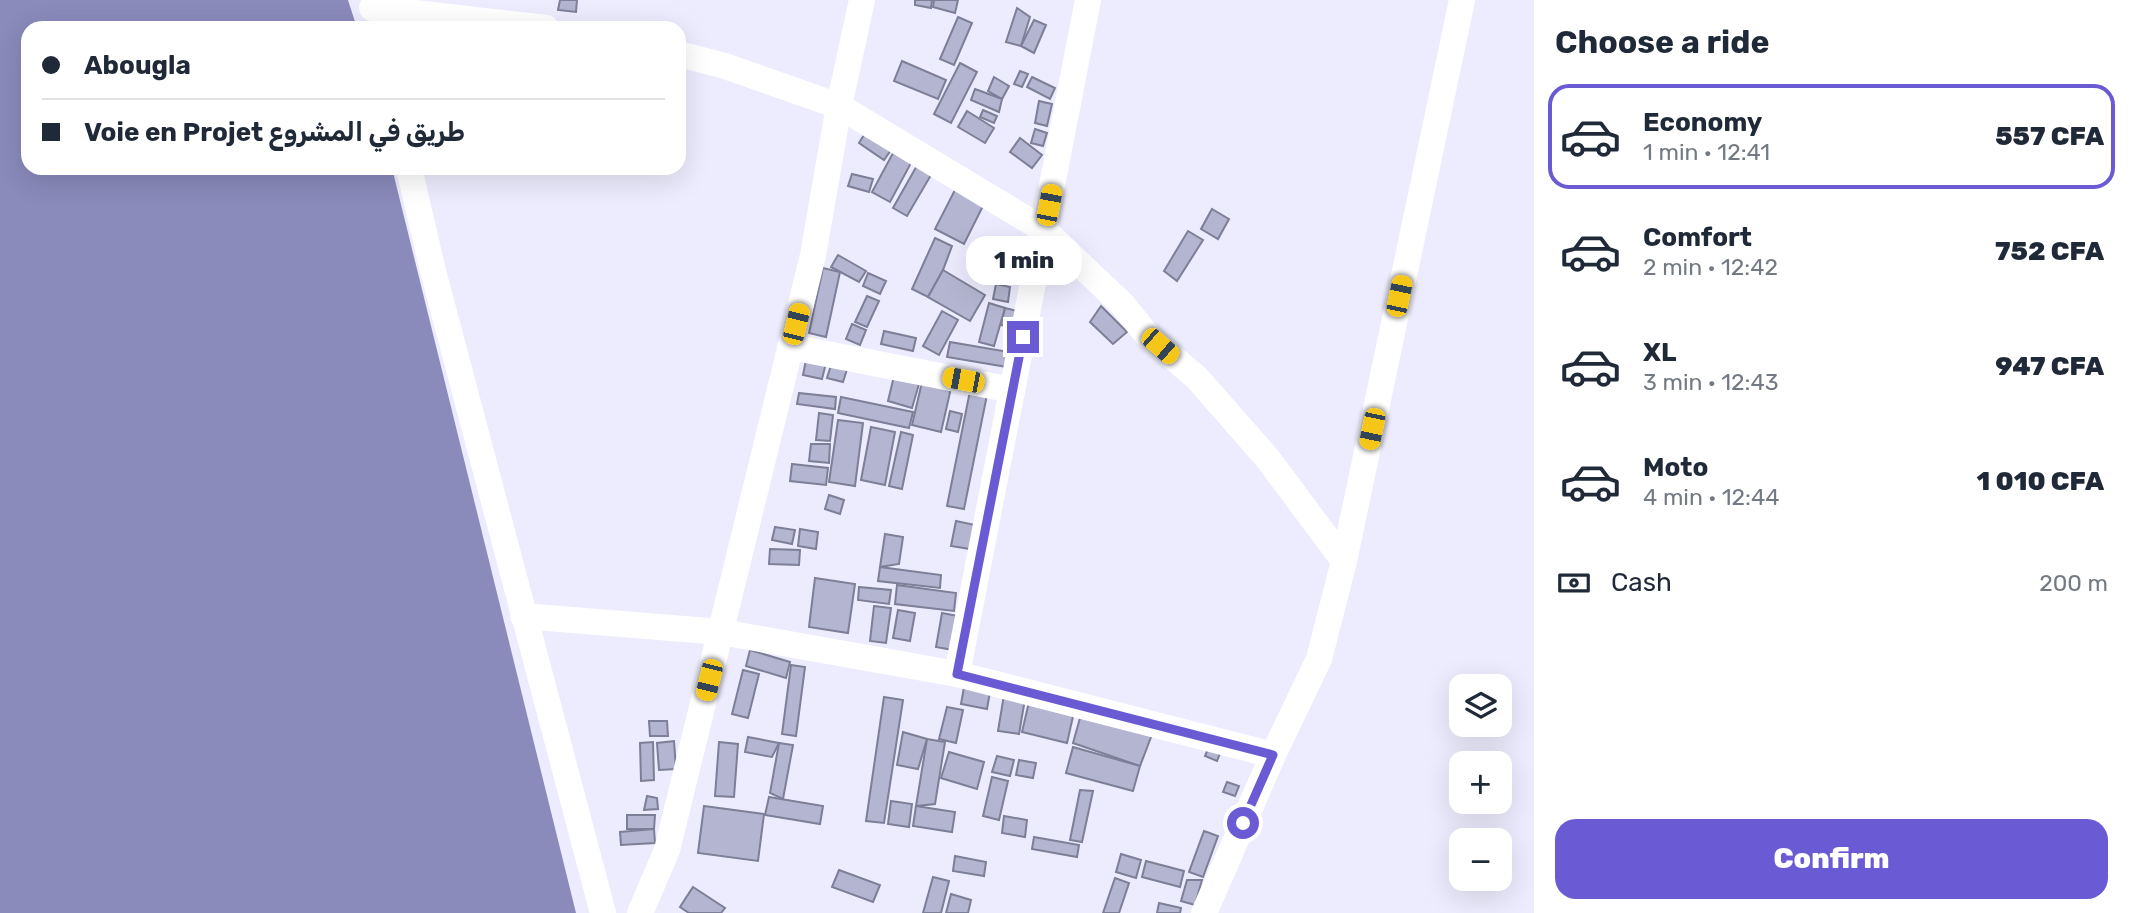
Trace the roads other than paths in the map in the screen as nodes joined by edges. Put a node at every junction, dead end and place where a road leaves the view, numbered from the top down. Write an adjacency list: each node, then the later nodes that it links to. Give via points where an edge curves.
1 (862, 0): 7 (street)
2 (1088, 0): 9 (street)
3 (1462, 0): 12 (street)
4 (373, 12): 5 (street)
5 (470, 21)
6 (686, 56): 7 (street)
7 (839, 106): 9 (street); 10 (street, via 813,256)
8 (411, 175): 13 (street)
9 (1044, 230): 11 (street); 12 (street, via 1148,336 1198,378 1268,459)
10 (790, 347): 11 (street); 14 (street)
11 (1012, 390): 15 (street)
12 (1344, 561): 16 (street, via 1319,659)
13 (523, 616): 14 (street); 17 (street)
14 (721, 632): 15 (street); 18 (street, via 667,850)
15 (957, 674): 16 (street)
16 (1273, 755): 19 (street)
17 (603, 913)
18 (640, 913)
19 (1204, 913)

